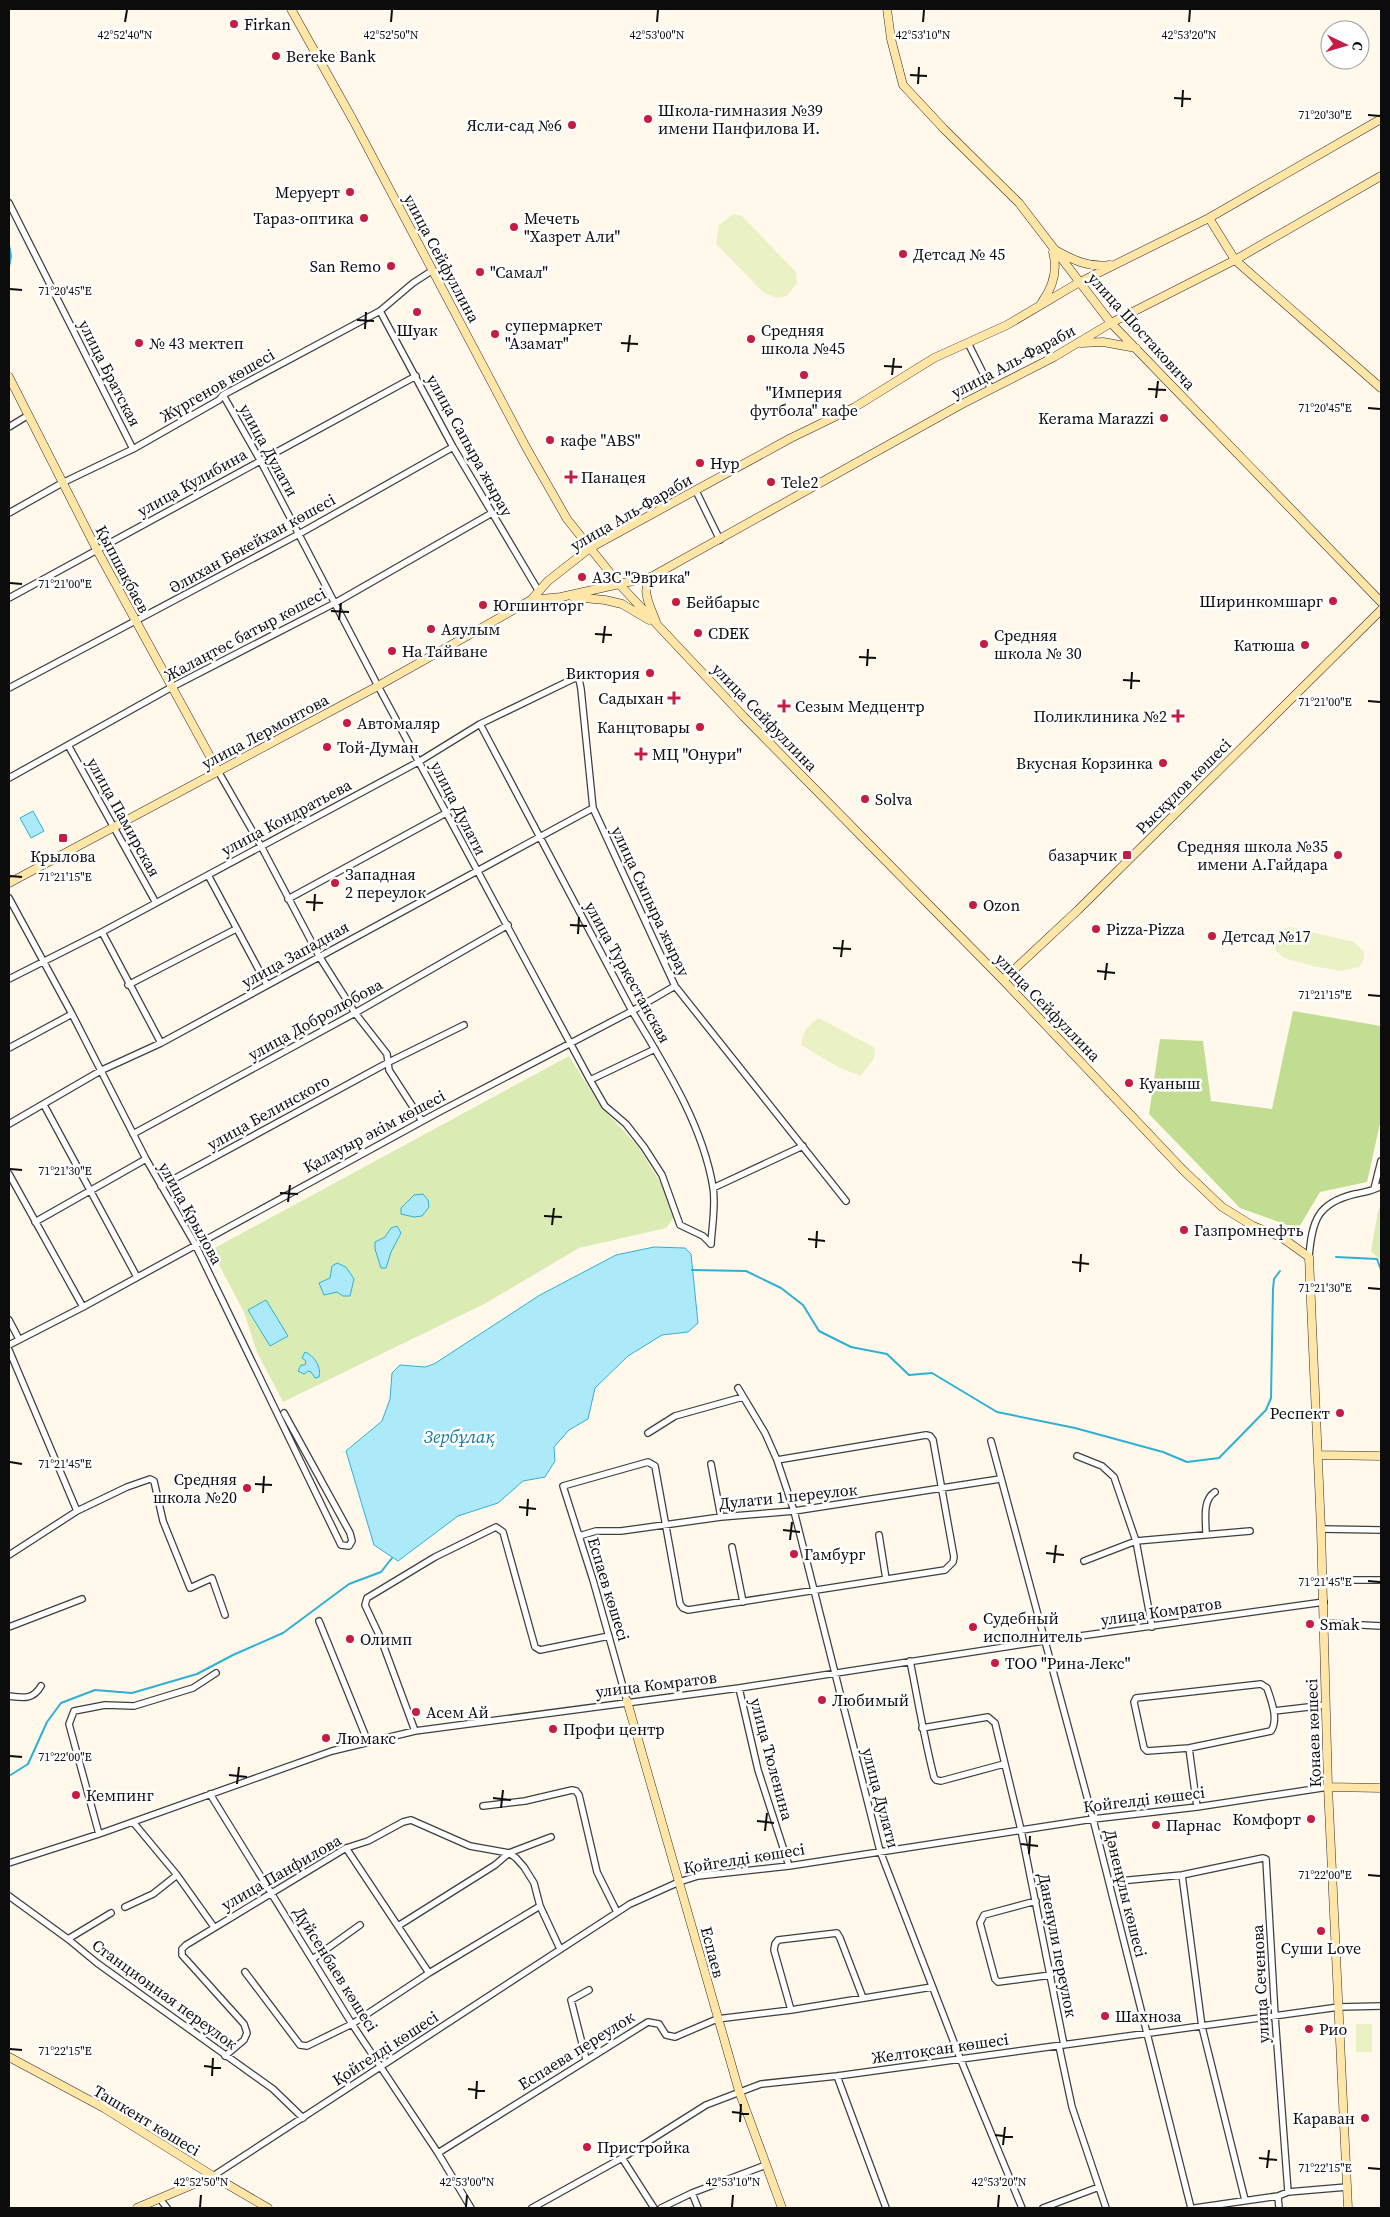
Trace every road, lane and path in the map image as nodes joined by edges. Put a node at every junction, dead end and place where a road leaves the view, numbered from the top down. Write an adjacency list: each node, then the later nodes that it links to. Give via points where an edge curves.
1 (291, 9): 10 (main road, улица Сейфуллина)
2 (887, 9): 7 (main road, улица Шостаковича, via 903,85 1019,203)
3 (1381, 119): 6 (main road, улица Аль-Фараби)
4 (1381, 176): 8 (main road, улица Аль-Фараби)
5 (9, 206): 26 (street, улица Братская)
6 (1208, 218): 8 (main road); 9 (main road, улица Аль-Фараби)
7 (1052, 248): 9 (main road, via 1084,264); 11 (main road, улица Шостаковича); 12 (main road, via 1055,275)
8 (1235, 260): 14 (main road, улица Аль-Фараби); 20 (main road)
9 (1117, 263): 11 (main road, улица Аль-Фараби)
10 (433, 270): 13 (street, Жүргенов көшесі); 34 (main road, улица Сейфуллина, via 527,449 567,519)
11 (1078, 283): 12 (main road, улица Аль-Фараби); 14 (main road, улица Шостаковича)
12 (1040, 306): 15 (main road, улица Аль-Фараби)
13 (380, 311): 18 (street, улица Сапыра жырау); 22 (street, Жүргенов көшесі)
14 (1111, 323): 16 (main road, улица Аль-Фараби); 17 (main road, улица Шостаковича)
15 (968, 343): 21 (street); 29 (main road, улица Аль-Фараби, via 934,358 855,407)
16 (1076, 343): 17 (main road, via 1103,342); 21 (main road, улица Аль-Фараби)
17 (1136, 348): 42 (main road, улица Шостаковича)
18 (416, 376): 25 (street, улица Сапыра жырау); 27 (street, улица Кулибина)
19 (9, 377): 23 (main road, Қыпшақбаев)
20 (1381, 388)
21 (991, 389): 33 (main road, улица Аль-Фараби)
22 (223, 395): 26 (street, Жүргенов көшесі); 27 (street, улица Дулати)
23 (28, 416): 24 (street); 28 (main road, Қыпшақбаев)
24 (9, 427)
25 (453, 447): 31 (street, улица Сапыра жырау); 32 (street, Әлихан Бөкейхан көшесі)
26 (133, 449): 28 (street, Жүргенов көшесі)
27 (260, 460): 32 (street, улица Дулати); 35 (street, улица Кулибина)
28 (62, 483): 30 (street, Жүргенов көшесі); 35 (main road, Қыпшақбаев)
29 (696, 491): 33 (street); 34 (main road, улица Аль-Фараби)
30 (9, 513)
31 (492, 513): 38 (street, улица Сапыра жырау); 43 (street, Жалаңтөс батыр көшесі)
32 (299, 534): 43 (street, улица Дулати); 45 (street, Әлихан Бөкейхан көшесі)
33 (720, 540): 36 (main road, улица Аль-Фараби)
34 (590, 548): 37 (main road, улица Сейфуллина); 38 (main road, улица Аль-Фараби)
35 (97, 550): 40 (street, улица Кулибина); 45 (main road, Қыпшақбаев)
36 (651, 577): 37 (main road, улица Аль-Фараби); 46 (main road, via 645,591)
37 (619, 584): 39 (main road, улица Аль-Фараби); 46 (main road, улица Сейфуллина)
38 (538, 590): 41 (main road, улица Аль-Фараби)
39 (561, 597): 41 (main road, улица Аль-Фараби); 46 (main road, via 622,604)
40 (9, 598)
41 (531, 600): 48 (main road, улица Лермонтова)
42 (1381, 602)
43 (335, 603): 48 (street, улица Дулати); 49 (street, Жалаңтөс батыр көшесі)
44 (1381, 610): 73 (main road, Рысқұлов көшесі)
45 (136, 621): 49 (main road, Қыпшақбаев); 50 (street, Әлихан Бөкейхан көшесі)
46 (656, 624): 73 (main road, улица Сейфуллина)
47 (575, 678): 51 (street, улица Кондратьева); 56 (street, улица Сыпыра жырау, via 579,679 581,689)
48 (378, 686): 53 (street, улица Дулати); 54 (main road, улица Лермонтова)
49 (172, 687): 52 (street, Жалаңтөс батыр көшесі); 54 (main road, Қыпшақбаев)
50 (9, 688)
51 (480, 724): 53 (street, улица Кондратьева); 59 (street, улица Туркестанская)
52 (68, 746): 55 (street, Жалаңтөс батыр көшесі); 58 (street, улица Памирская)
53 (420, 761): 57 (street, улица Дулати); 60 (street, улица Кондратьева)
54 (218, 771): 58 (main road, улица Лермонтова); 60 (street)
55 (9, 778)
56 (593, 808): 59 (street, улица Западная); 76 (street, улица Сыпыра жырау)
57 (446, 813): 61 (street, улица Дулати); 65 (street)
58 (114, 827): 63 (main road, улица Лермонтова); 66 (street, улица Памирская)
59 (540, 836): 61 (street, улица Западная); 77 (street, улица Туркестанская)
60 (261, 846): 62 (street, улица Кондратьева); 65 (street)
61 (477, 872): 67 (street, улица Дулати); 70 (street, улица Западная)
62 (208, 875): 66 (street, улица Кондратьева); 68 (street)
63 (9, 883)
64 (9, 898): 71 (street, улица Крылова)
65 (288, 899): 70 (street)
66 (156, 903): 69 (street, улица Кондратьева)
67 (508, 925): 78 (street, улица Добролюбова); 82 (street, улица Дулати)
68 (236, 929): 74 (street); 75 (street)
69 (102, 932): 71 (street, улица Кондратьева); 74 (street)
70 (319, 956): 75 (street, улица Западная); 78 (street)
71 (43, 960): 72 (street, улица Кондратьева); 79 (street, улица Крылова)
72 (9, 979)
73 (1003, 980): 105 (main road, улица Сейфуллина, via 1178,1165 1222,1207 1253,1226 1281,1237)
74 (128, 985): 81 (street)
75 (266, 985): 81 (street, улица Западная)
76 (674, 986): 77 (street, Қалауыр әкім көшесі); 92 (street, улица Сыпыра жырау)
77 (632, 1011): 82 (street, Қалауыр әкім көшесі); 84 (street, улица Туркестанская)
78 (355, 1013): 85 (street, via 383,1048); 91 (street, улица Добролюбова)
79 (72, 1014): 83 (street); 86 (street, улица Крылова)
80 (464, 1025): 85 (street, улица Белинского)
81 (161, 1042): 86 (street, улица Западная)
82 (569, 1043): 87 (street, улица Дулати); 89 (street, Қалауыр әкім көшесі)
83 (9, 1048)
84 (655, 1049): 87 (street); 98 (street, улица Туркестанская, via 695,1124)
85 (389, 1062): 89 (street, via 392,1076); 96 (street, улица Белинского)
86 (102, 1070): 88 (street, улица Западная); 91 (street, улица Крылова)
87 (590, 1080): 104 (street, улица Дулати, via 605,1106 626,1124 662,1175 680,1225)
88 (44, 1104): 90 (street, улица Западная); 100 (street)
89 (422, 1121): 103 (street, Қалауыр әкім көшесі)
90 (9, 1124)
91 (133, 1134): 93 (street, улица Крылова)
92 (803, 1146): 98 (street); 101 (street, улица Сыпыра жырау)
93 (146, 1160): 96 (street, улица Крылова); 100 (street)
94 (1381, 1161): 99 (street)
95 (9, 1174): 102 (street)
96 (161, 1186): 103 (street, улица Крылова)
97 (1381, 1186): 99 (street)
98 (713, 1188): 104 (street, улица Туркестанская)
99 (1374, 1190): 105 (street, via 1331,1202 1322,1209 1313,1224)
100 (89, 1191): 102 (street); 106 (street)
101 (846, 1201)
102 (35, 1222): 107 (street)
103 (195, 1244): 106 (street, Қалауыр әкім көшесі); 114 (street, улица Крылова, via 341,1545 349,1546 352,1541 350,1533)
104 (711, 1244)
105 (1309, 1257): 117 (main road, Қонаев көшесі)
106 (137, 1277): 107 (street, Қалауыр әкім көшесі)
107 (83, 1307): 109 (street, Қалауыр әкім көшесі)
108 (9, 1320): 109 (street)
109 (19, 1340): 110 (street, Қалауыр әкім көшесі)
110 (9, 1345)
111 (9, 1350): 125 (street)
112 (738, 1388): 113 (street, улица Дулати)
113 (743, 1397): 115 (street, via 676,1416); 120 (street, улица Дулати)
114 (284, 1413)
115 (648, 1433)
116 (990, 1440): 122 (street, Дәненұлы көшесі)
117 (1318, 1455): 119 (main road); 129 (main road, Қонаев көшесі)
118 (1077, 1456): 135 (street, via 1102,1466 1114,1477)
119 (1381, 1456)
120 (777, 1460): 123 (street, via 926,1435 933,1440); 126 (street, улица Дулати)
121 (712, 1464): 127 (street)
122 (1000, 1479): 123 (street, Дулати 1 переулок); 153 (street, Дәненұлы көшесі)
123 (943, 1489): 126 (street, Дулати 1 переулок); 139 (street, via 953,1562 945,1570)
124 (1215, 1492): 132 (street, via 1208,1498)
125 (77, 1510): 137 (street); 146 (street, via 144,1480 154,1481 163,1521 190,1588 212,1578)
126 (794, 1511): 127 (street, Дулати 1 переулок); 142 (street, улица Дулати)
127 (721, 1517): 128 (street, Дулати 1 переулок)
128 (665, 1525): 134 (street, Дулати 1 переулок, via 596,1531); 134 (street, Еспаев көшесі, via 655,1466 648,1462 563,1486); 144 (street, via 683,1608)
129 (1321, 1529): 130 (street); 140 (main road, Қонаев көшесі)
130 (1381, 1530)
131 (1250, 1531): 132 (street)
132 (1206, 1534): 135 (street)
133 (879, 1535): 139 (street)
134 (579, 1536): 152 (street, Еспаев көшесі)
135 (1136, 1541): 138 (street); 151 (street)
136 (732, 1547): 144 (street)
137 (9, 1555)
138 (1084, 1562)
139 (886, 1579): 142 (street)
140 (1323, 1580): 141 (street); 145 (main road, Қонаев көшесі)
141 (1381, 1580)
142 (815, 1591): 144 (street); 155 (street, улица Дулати)
143 (82, 1599): 150 (street)
144 (743, 1602)
145 (1324, 1602): 148 (main road, Қонаев көшесі); 151 (street, улица Комратов)
146 (225, 1615)
147 (319, 1621): 165 (street)
148 (1323, 1623): 149 (street); 161 (main road, Қонаев көшесі)
149 (1381, 1626)
150 (9, 1627)
151 (1152, 1627): 153 (street, улица Комратов)
152 (609, 1636): 160 (street, Еспаев көшесі); 164 (street, via 540,1650 535,1646 503,1532 496,1527 434,1557 367,1598 365,1605 382,1639)
153 (1044, 1641): 154 (street, улица Комратов); 173 (street, Дәненұлы көшесі)
154 (910, 1661): 155 (street, улица Комратов); 163 (street)
155 (835, 1672): 158 (street, улица Комратов); 179 (street, улица Дулати)
156 (216, 1673): 176 (street, via 193,1688 134,1706 105,1705 74,1711 69,1724)
157 (41, 1686): 159 (street, via 36,1695)
158 (739, 1688): 160 (street, улица Комратов); 182 (street, улица Тюленина, via 758,1770)
159 (9, 1696)
160 (627, 1701): 164 (street, улица Комратов); 185 (main road, Еспаев)
161 (1326, 1705): 162 (street); 168 (main road, Қонаев көшесі)
162 (1274, 1711): 166 (street, via 1271,1730); 166 (street, via 1267,1688 1261,1684 1135,1699 1146,1750)
163 (922, 1728): 167 (street, Даненули переулок, via 988,1717 993,1719); 167 (street, via 936,1780)
164 (415, 1731): 165 (street, улица Комратов)
165 (368, 1742): 170 (street, улица Комратов, via 332,1751)
166 (1189, 1748): 172 (street)
167 (1004, 1764): 175 (street, Даненули переулок)
168 (1328, 1787): 169 (main road); 172 (street, Қойгелді көшесі); 207 (main road, Қонаев көшесі)
169 (1381, 1788)
170 (210, 1794): 174 (street, улица Комратов); 187 (street, Дүйсенбаев көшесі)
171 (484, 1806): 192 (street, via 576,1791 597,1872)
172 (1197, 1807): 173 (street, Қойгелді көшесі)
173 (1093, 1819): 175 (street, Қойгелді көшесі); 186 (street, Дәненұлы көшесі)
174 (133, 1822): 176 (street, улица Комратов); 183 (street)
175 (1021, 1830): 179 (street, Қойгелді көшесі); 189 (street, Даненули переулок)
176 (99, 1834): 181 (street, улица Комратов)
177 (551, 1836): 180 (street)
178 (346, 1848): 180 (street, улица Панфилова, via 410,1820 470,1846); 187 (street, улица Панфилова); 195 (street)
179 (880, 1851): 182 (street, Қойгелді көшесі); 203 (street, улица Дулати)
180 (509, 1853): 190 (street, via 524,1867 538,1892); 195 (street)
181 (9, 1862)
182 (789, 1866): 185 (street, Қойгелді көшесі, via 698,1876)
183 (177, 1875): 191 (street, via 153,1894); 196 (street)
184 (1182, 1875): 186 (street, улица Сеченова); 209 (street, улица Сеченова, via 1266,1859); 212 (street)
185 (679, 1882): 192 (street, Қойгелді көшесі); 210 (main road, Еспаев)
186 (1109, 1882): 213 (street, Дәненұлы көшесі)
187 (272, 1892): 196 (street, улица Панфилова); 199 (street, Дүйсенбаев көшесі)
188 (9, 1896): 197 (street, Станционная переулок)
189 (1036, 1901): 202 (street, Даненули переулок); 202 (street, via 984,1915 980,1923 998,1982)
190 (540, 1906): 198 (street); 201 (street)
191 (125, 1908)
192 (617, 1912): 198 (street, Қойгелді көшесі)
193 (111, 1913): 197 (street)
194 (360, 1925): 199 (street)
195 (398, 1926): 201 (street)
196 (214, 1927): 215 (street, улица Панфилова, via 186,1945 182,1955 244,2024 247,2034 244,2040)
197 (68, 1938): 215 (street, Станционная переулок, via 97,1963)
198 (560, 1949): 219 (street, Қойгелді көшесі)
199 (314, 1958): 211 (street, Дүйсенбаев көшесі)
200 (245, 1972): 211 (street, via 303,2047)
201 (429, 1973): 211 (street)
202 (1051, 1975): 214 (street, Даненули переулок)
203 (932, 1987): 205 (street, Еспаева переулок); 217 (street, улица Дулати)
204 (589, 1990): 218 (street, via 571,2000)
205 (863, 1998): 208 (street, Еспаева переулок); 208 (street, via 836,1933 778,1940 774,1950)
206 (1381, 2006): 207 (street, Желтоқсан көшесі)
207 (1339, 2007): 209 (street, Желтоқсан көшесі); 228 (main road, Қонаев көшесі)
208 (791, 2010): 210 (street, Еспаева переулок)
209 (1275, 2016): 212 (street, Желтоқсан көшесі); 229 (street, улица Сеченова)
210 (717, 2019): 218 (street, Еспаева переулок, via 675,2037 666,2035 659,2024 648,2022); 221 (main road, Еспаев)
211 (352, 2024): 219 (street, Дүйсенбаев көшесі)
212 (1202, 2027): 213 (street, Желтоқсан көшесі); 233 (street)
213 (1147, 2034): 214 (street, Желтоқсан көшесі); 247 (street, Дәненұлы көшесі)
214 (1061, 2045): 217 (street, Желтоқсан көшесі); 227 (street, Даненули переулок, via 1072,2107)
215 (225, 2056): 222 (street, Станционная переулок, via 273,2089)
216 (9, 2057): 226 (main road, Ташкент көшесі, via 104,2108)
217 (960, 2058): 220 (street, Желтоқсан көшесі); 244 (street, улица Дулати)
218 (586, 2059): 223 (street, Еспаева переулок)
219 (382, 2066): 222 (street, Қойгелді көшесі); 223 (street, Дүйсенбаев көшесі)
220 (837, 2076): 221 (street, Желтоқсан көшесі, via 761,2084); 243 (street)
221 (739, 2091): 224 (street, Желтоқсан көшесі, via 706,2104); 225 (main road, Еспаев)
222 (303, 2118): 226 (street, Қойгелді көшесі)
223 (438, 2153): 237 (street, Дүйсенбаев көшесі)
224 (622, 2158): 238 (street, Желтоқсан көшесі); 239 (street)
225 (766, 2165): 230 (street); 242 (main road, Еспаев)
226 (213, 2176): 232 (main road); 236 (main road, Ташкент көшесі)
227 (1099, 2187): 245 (street); 246 (street, Даненули переулок)
228 (1347, 2187): 229 (street); 250 (main road, Қонаев көшесі)
229 (1288, 2192): 231 (street)
230 (692, 2193): 240 (street); 241 (street)
231 (1278, 2196): 233 (street); 249 (street)
232 (160, 2198): 234 (main road); 235 (street)
233 (1245, 2200): 248 (street)
234 (137, 2208)
235 (167, 2208)
236 (268, 2208)
237 (471, 2208)
238 (532, 2208)
239 (654, 2208)
240 (660, 2208)
241 (698, 2208)
242 (782, 2208)
243 (886, 2208)
244 (1022, 2208)
245 (1043, 2208)
246 (1106, 2208)
247 (1191, 2208)
248 (1195, 2208)
249 (1279, 2208)
250 (1348, 2208)

